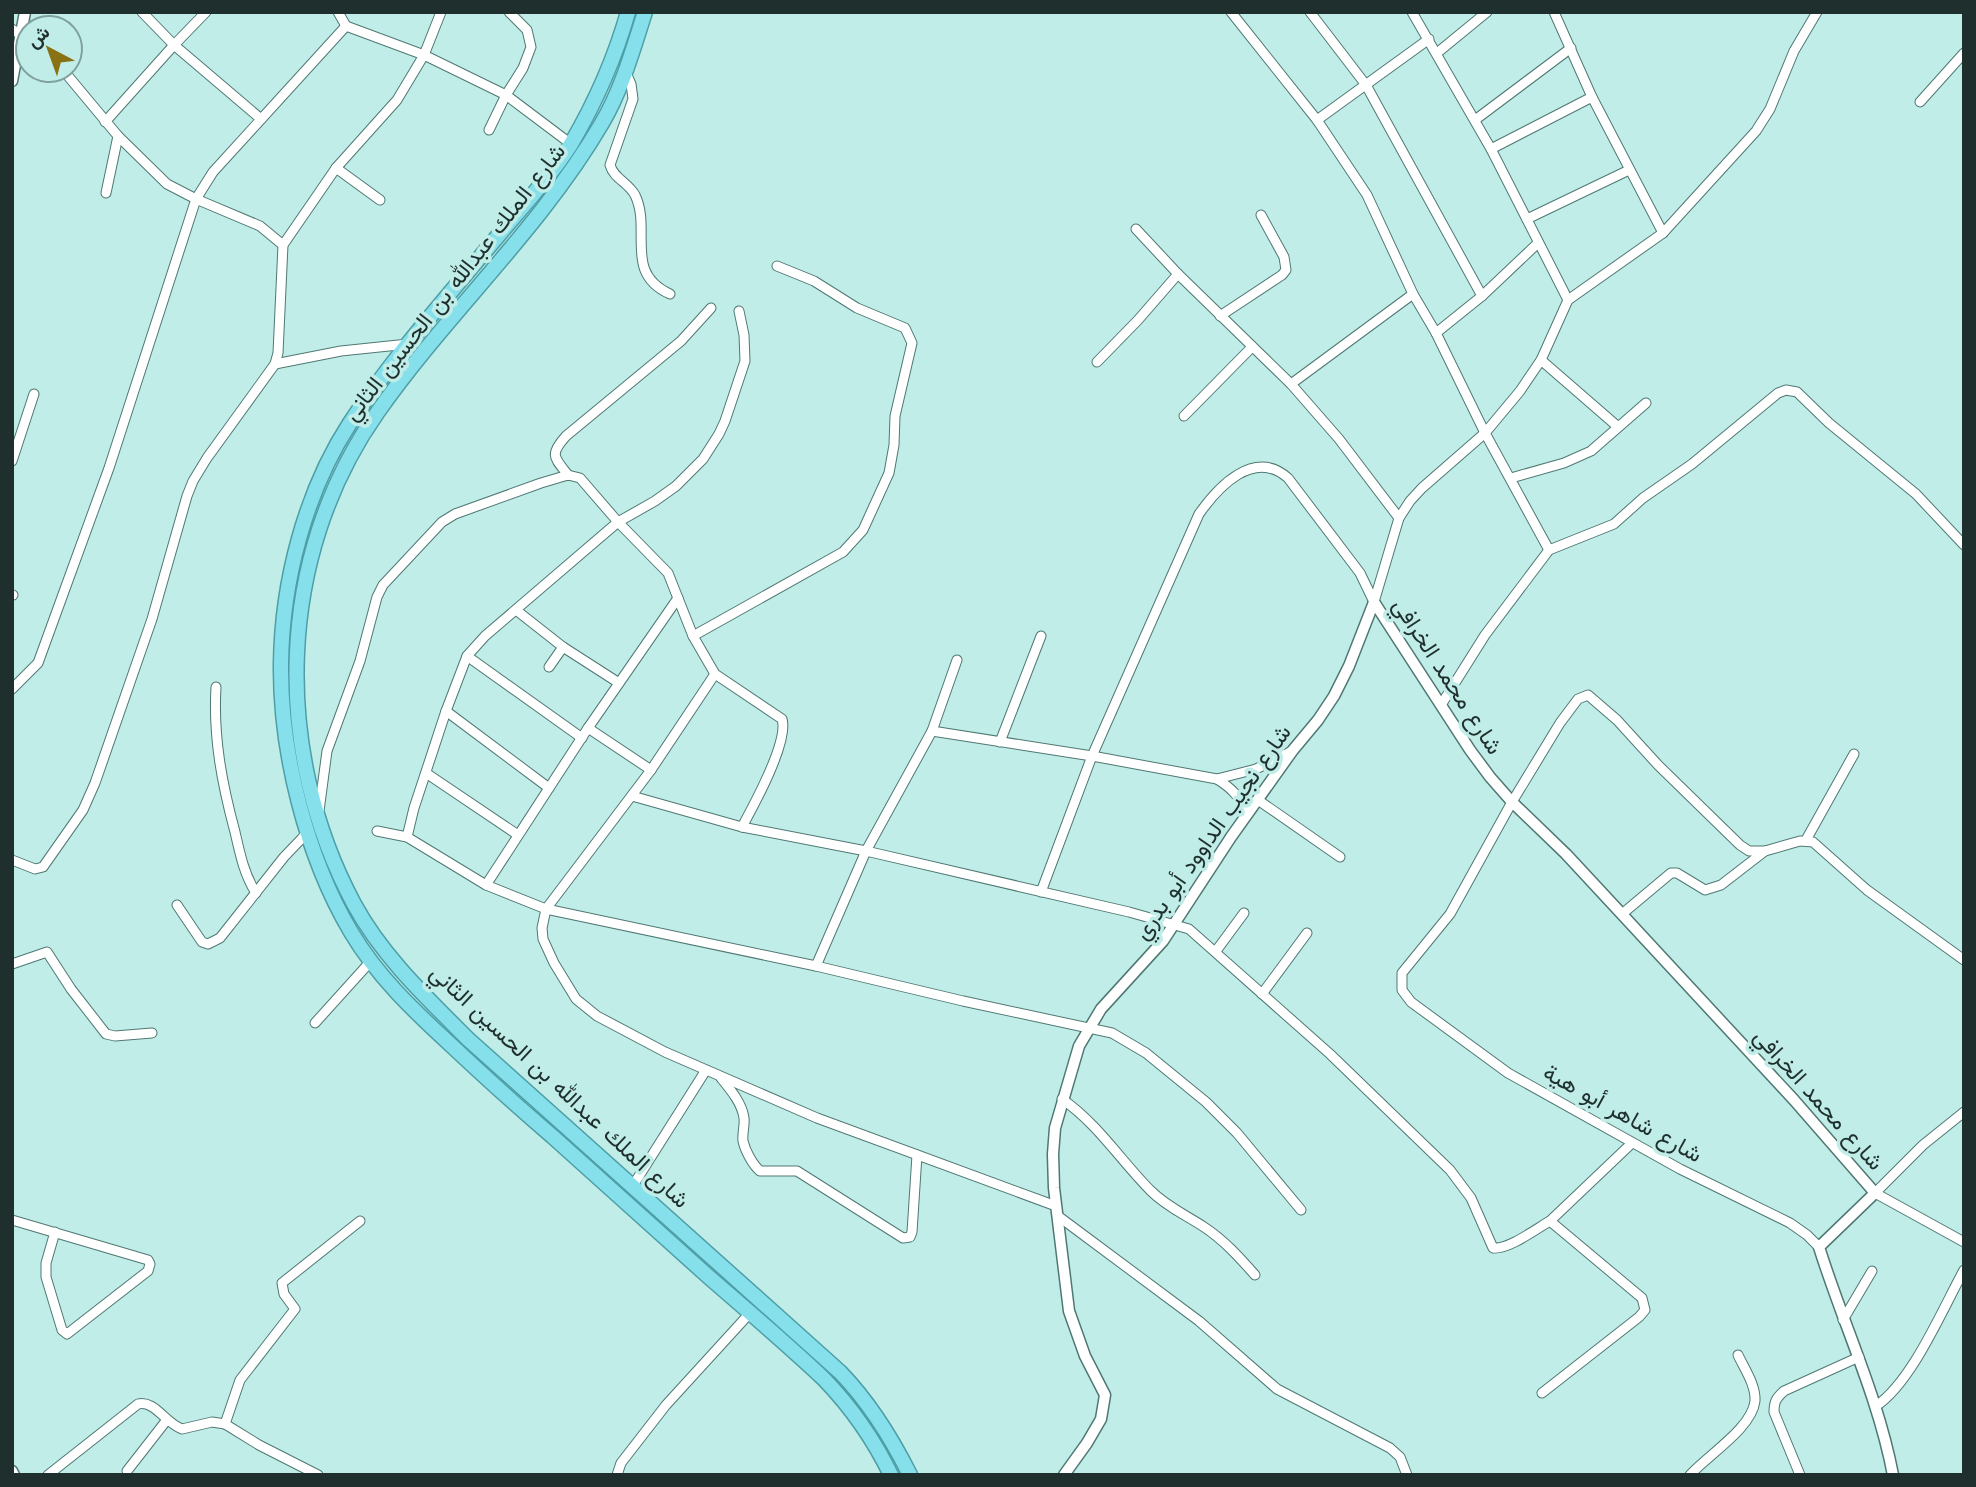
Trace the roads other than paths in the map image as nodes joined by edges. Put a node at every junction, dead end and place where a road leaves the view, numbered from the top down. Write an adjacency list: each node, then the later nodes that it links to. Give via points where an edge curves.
1 (142, 12): 16 (street)
2 (206, 12): 16 (street)
3 (338, 12): 14 (street)
4 (441, 12): 20 (street)
5 (509, 12): 24 (street, via 527,30 531,47)
6 (628, 12): 33 (highway, شارع الملك عبدالله بن الحسين الثاني, via 618,48)
7 (645, 12): 21 (highway, شارع الملك عبدالله بن الحسين الثاني)
8 (1231, 12): 28 (street)
9 (1310, 12): 23 (street)
10 (1412, 12): 15 (street)
11 (1488, 12): 18 (street)
12 (1554, 12): 17 (street)
13 (1816, 12): 43 (street, via 1756,131)
14 (346, 26): 20 (street); 27 (street)
15 (1429, 39): 18 (street); 23 (street)
16 (174, 46): 27 (street); 30 (street)
17 (1571, 48): 25 (street); 29 (street)
18 (1437, 53): 29 (street)
19 (1964, 53): 26 (street)
20 (424, 55): 24 (street); 35 (street, via 397,100)
21 (626, 73): 48 (street, via 633,99 611,165 637,202 648,277); 104 (highway, شارع الملك عبدالله بن الحسين الثاني, via 604,120 551,200 376,415 352,453 325,513 310,555 298,618 295,676 302,749)
22 (75, 84): 30 (street)
23 (1366, 85): 28 (street); 50 (street)
24 (506, 95): 31 (street); 33 (street)
25 (1592, 97): 34 (street); 36 (street)
26 (1920, 102)
27 (261, 119): 38 (street, via 213,172)
28 (1317, 120): 49 (street, via 1367,195)
29 (1475, 120): 34 (street)
30 (105, 121): 32 (street)
31 (489, 130)
32 (118, 136): 37 (street); 38 (street, via 167,184)
33 (570, 144): 56 (highway, شارع الملك عبدالله بن الحسين الثاني)
34 (1491, 149): 41 (street)
35 (336, 168): 39 (street); 45 (street)
36 (1629, 170): 41 (street); 43 (street)
37 (106, 193)
38 (196, 199): 45 (street, via 260,226); 86 (street, via 109,468 47,640 38,663)
39 (380, 200)
40 (1261, 215): 54 (street, via 1284,257 1286,270)
41 (1527, 219): 44 (street)
42 (1136, 229): 47 (street)
43 (1663, 233): 51 (street)
44 (1538, 243): 50 (street); 51 (street)
45 (283, 245): 60 (street)
46 (777, 266): 77 (street, via 905,328 910,335 889,473 863,530 843,552)
47 (1178, 274): 54 (street); 59 (street)
48 (670, 294)
49 (1413, 294): 55 (street); 61 (street)
50 (1482, 296): 55 (street)
51 (1568, 300): 58 (street)
52 (711, 308): 68 (street, via 681,341 558,445 554,455)
53 (739, 311): 71 (street, via 745,361 719,435 676,486)
54 (1220, 316): 57 (street)
55 (1436, 333): 66 (street)
56 (409, 344): 60 (street); 107 (highway, شارع الملك عبدالله بن الحسين الثاني, via 340,437 311,503 296,552 282,633 281,685 296,795)
57 (1252, 347): 61 (street); 64 (street)
58 (1541, 360): 65 (street); 66 (street)
59 (1097, 362)
60 (275, 364): 114 (street, via 207,458 187,496 152,619 83,810 43,867 35,869)
61 (1291, 384): 70 (street)
62 (34, 394): 67 (street)
63 (1646, 403): 65 (street)
64 (1184, 416)
65 (1617, 426): 69 (street, via 1585,454)
66 (1485, 433): 69 (street); 70 (street, via 1422,488)
67 (12, 461)
68 (568, 475): 71 (street, via 584,481); 104 (street, via 455,514 383,585 327,751)
69 (1511, 478): 73 (street)
70 (1399, 518): 75 (street)
71 (618, 522): 74 (street, via 662,566); 76 (street)
72 (1964, 545): 73 (street, via 1916,494 1792,390 1778,393 1614,524)
73 (1549, 550): 87 (street, via 1485,635)
74 (678, 598): 77 (street); 84 (street)
75 (1374, 601): 87 (street, شارع محمد الخرافي); 93 (street, شارع نجيب الداوود أبو بدري, via 1334,696); 95 (street, شارع محمد الخرافي, via 1360,573 1288,478 1278,469 1246,470 1212,495 1199,514)
76 (516, 610): 79 (street); 80 (street)
77 (693, 635): 83 (street)
78 (1041, 636): 92 (street)
79 (563, 648): 82 (street); 84 (street)
80 (467, 656): 88 (street); 91 (street)
81 (957, 660): 90 (street)
82 (550, 667)
83 (715, 674): 96 (street); 105 (street, via 778,715 784,725 769,772)
84 (619, 683): 89 (street)
85 (216, 687): 117 (street, via 219,766 244,866)
86 (12, 689)
87 (1441, 705): 102 (street, شارع محمد الخرافي)
88 (446, 711): 97 (street); 99 (street)
89 (588, 728): 91 (street); 96 (street)
90 (932, 731): 92 (street); 111 (street)
91 (582, 738): 99 (street)
92 (1000, 742): 95 (street)
93 (1293, 750): 98 (street, via 1256,769); 101 (street, شارع نجيب الداوود أبو بدري)
94 (1854, 754): 110 (street)
95 (1092, 756): 98 (street); 116 (street, شارع محمد الخرافي)
96 (651, 770): 100 (street)
97 (426, 773): 108 (street); 109 (street)
98 (1217, 779): 103 (street, via 1242,800)
99 (549, 788): 108 (street)
100 (632, 796): 105 (street); 119 (street)
101 (1258, 800): 103 (street, شارع نجيب الداوود أبو بدري); 113 (street)
102 (1512, 802): 112 (street, via 1572,706 1588,695 1740,845 1749,851); 121 (street, شارع محمد الخرافي); 139 (street, شارع شاهر أبو هية, via 1450,914 1402,973 1402,990 1411,1002 1498,1067)
103 (1247, 815): 122 (street, شارع نجيب الداوود أبو بدري)
104 (318, 819): 137 (highway, شارع الملك عبدالله بن الحسين الثاني, via 354,904 380,945 469,1040)
105 (742, 827): 111 (street)
106 (377, 831): 109 (street)
107 (307, 833): 117 (street); 126 (highway, شارع الملك عبدالله بن الحسين الثاني, via 336,904)
108 (518, 835): 115 (street)
109 (407, 837): 115 (street)
110 (1806, 841): 112 (street); 125 (street, via 1821,847 1867,890)
111 (866, 851): 116 (street); 128 (street)
112 (1765, 851): 121 (street, via 1721,884 1705,890 1671,873)
113 (1340, 857)
114 (12, 860)
115 (486, 885): 119 (street)
116 (1041, 892): 122 (street)
117 (256, 893): 118 (street, via 220,938 208,944 196,936)
118 (177, 905)
119 (546, 909): 128 (street); 133 (street, via 543,939 560,978 585,1009)
120 (1244, 913): 124 (street)
121 (1622, 914): 144 (street, شارع محمد الخرافي)
122 (1175, 923): 124 (street); 131 (street, شارع نجيب الداوود أبو بدري)
123 (1307, 933): 129 (street)
124 (1216, 951): 129 (street)
125 (1964, 960)
126 (371, 961): 130 (street); 138 (highway, شارع الملك عبدالله بن الحسين الثاني, via 412,1008)
127 (12, 964): 132 (street, via 47,952 106,1034)
128 (816, 965): 131 (street)
129 (1262, 994): 149 (street, via 1456,1176 1493,1248 1506,1246)
130 (315, 1023)
131 (1088, 1028): 135 (street, شارع نجيب الداوود أبو بدري); 145 (street, via 1121,1037 1174,1073 1237,1133)
132 (152, 1033)
133 (706, 1070): 134 (street); 143 (street)
134 (718, 1074): 141 (street); 141 (street, via 742,1111 743,1140 754,1166 760,1171 797,1171 903,1238 912,1232)
135 (1062, 1098): 146 (street, شارع نجيب الداوود أبو بدري, via 1053,1139); 155 (street, via 1161,1200 1207,1229)
136 (1964, 1112): 144 (street)
137 (568, 1129): 138 (highway, via 566,1138); 140 (highway, شارع الملك عبدالله بن الحسين الثاني)
138 (557, 1140): 142 (highway, شارع الملك عبدالله بن الحسين الثاني)
139 (1632, 1143): 149 (street); 152 (street, شارع شاهر أبو هية, via 1790,1223)
140 (595, 1153): 142 (highway, via 585,1155); 143 (highway, شارع الملك عبدالله بن الحسين الثاني)
141 (917, 1155): 146 (street)
142 (584, 1166): 156 (highway, شارع الملك عبدالله بن الحسين الثاني)
143 (632, 1187): 169 (highway, شارع الملك عبدالله بن الحسين الثاني, via 855,1387)
144 (1875, 1193): 151 (street, شارع محمد الخرافي); 152 (street)
145 (1301, 1210)
146 (1057, 1211): 170 (street, شارع نجيب الداوود أبو بدري, via 1069,1311 1105,1395 1101,1419); 171 (street, via 1199,1321 1277,1389 1390,1448 1400,1457)
147 (12, 1220): 150 (street)
148 (360, 1221): 163 (street, via 282,1283 295,1309 240,1380)
149 (1550, 1221): 160 (street, via 1645,1305 1639,1317)
150 (55, 1232): 150 (street, via 150,1264 67,1334 46,1277)
151 (1964, 1242)
152 (1819, 1247): 157 (street)
153 (1964, 1270): 161 (street, via 1910,1370)
154 (1872, 1271): 157 (street)
155 (1255, 1275)
156 (750, 1313): 167 (street, via 666,1405 621,1463); 168 (highway, شارع الملك عبدالله بن الحسين الثاني, via 842,1398)
157 (1843, 1320): 159 (street)
158 (1738, 1355): 172 (street, via 1755,1402 1737,1431)
159 (1859, 1357): 161 (street); 173 (street, via 1777,1397 1774,1412)
160 (1542, 1393)
161 (1876, 1406): 174 (street)
162 (166, 1421): 163 (street, via 182,1429); 164 (street); 165 (street, via 151,1404 138,1404)
163 (225, 1424): 166 (street)
164 (127, 1471)
165 (48, 1475)
166 (318, 1475)
167 (617, 1475)
168 (891, 1475)
169 (910, 1475)
170 (1064, 1475)
171 (1407, 1475)
172 (1690, 1475)
173 (1800, 1475)
174 (1893, 1475)

